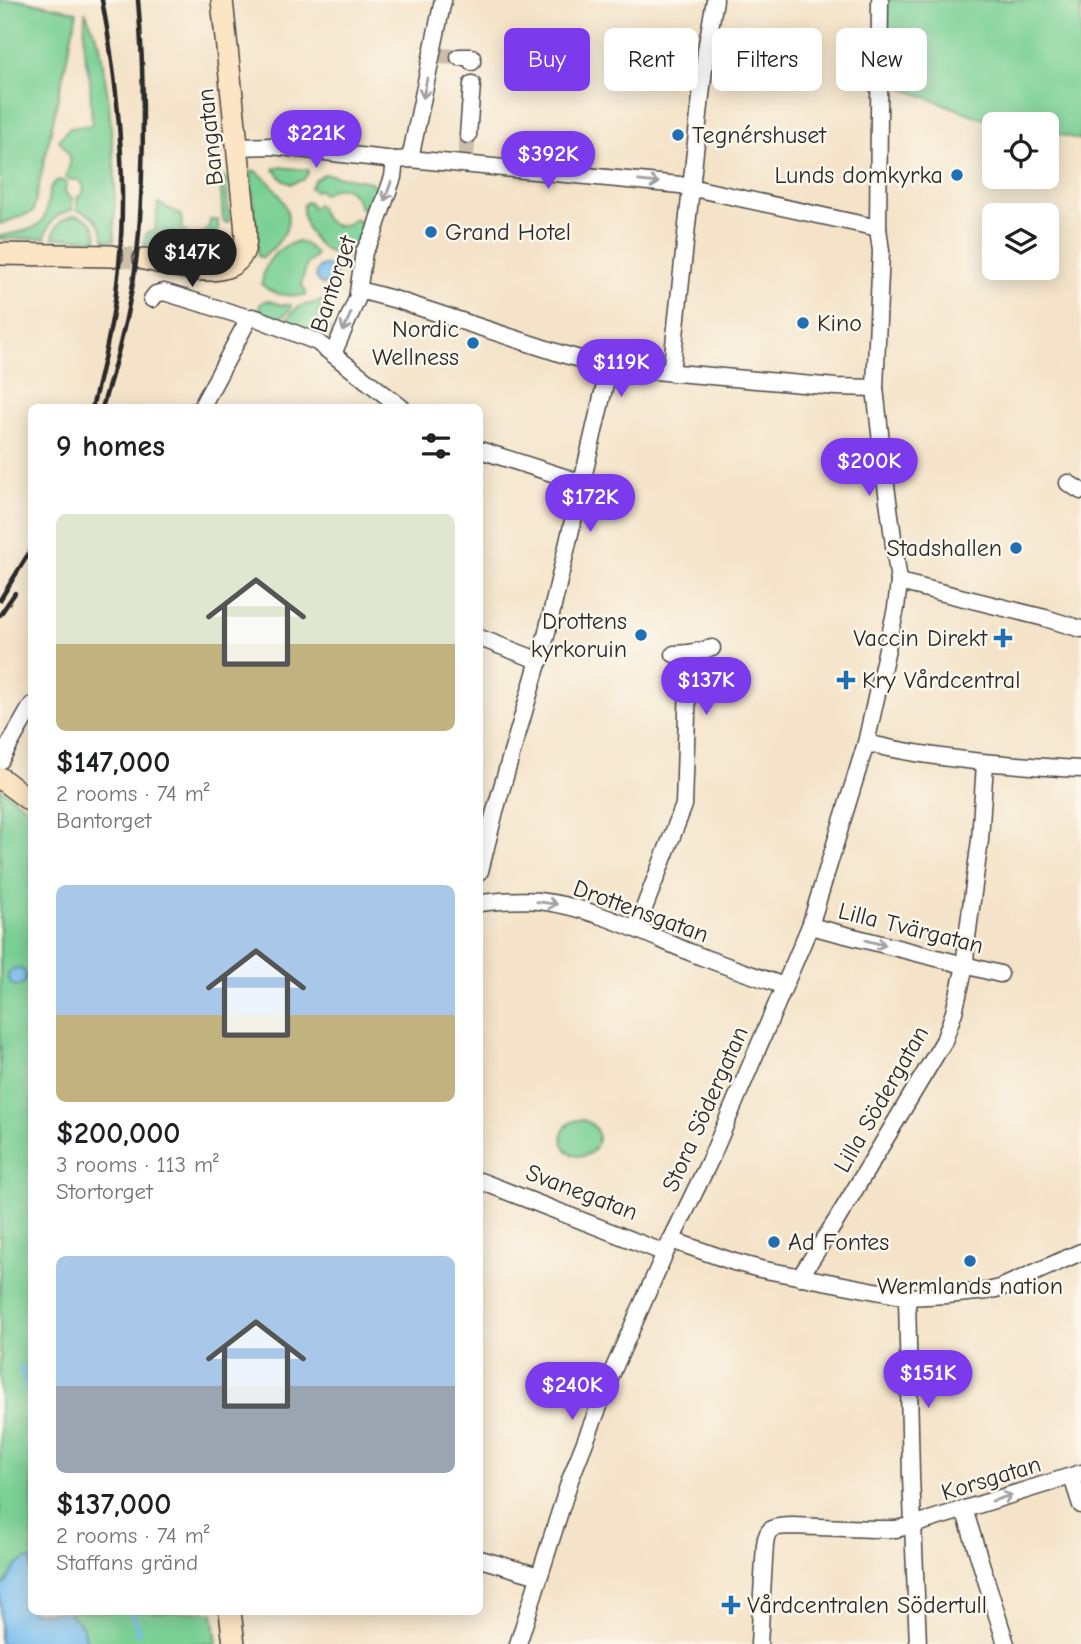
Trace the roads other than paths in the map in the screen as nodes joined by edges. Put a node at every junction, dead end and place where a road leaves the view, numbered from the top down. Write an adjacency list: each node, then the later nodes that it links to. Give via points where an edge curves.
1 (222, 0): 7 (street, Bangatan)
2 (443, 0): 8 (street, Bantorget, one-way to 8, via 435,55)
3 (715, 0): 9 (street)
4 (880, 0): 10 (street, Stora Södergatan)
5 (472, 84): 6 (street)
6 (468, 135)
7 (237, 146): 8 (street); 13 (street, Bangatan, via 245,231 242,252 232,265 203,270)
8 (402, 160): 9 (street, one-way to 9, via 466,160); 14 (street, Bantorget, one-way to 14, via 363,252)
9 (692, 187): 10 (street); 19 (street)
10 (878, 228): 20 (street, Stora Södergatan)
11 (0, 254): 12 (street)
12 (112, 256)
13 (144, 259)
14 (359, 290): 17 (street, Bantorget, one-way to 17); 18 (street)
15 (152, 299): 16 (street, Bantorget, via 164,292)
16 (249, 318): 17 (street, Bantorget, via 304,336); 21 (street)
17 (333, 354): 22 (street)
18 (609, 367): 19 (street); 24 (street)
19 (671, 373): 20 (street)
20 (875, 388): 25 (street, Stora Södergatan)
21 (203, 404)
22 (397, 404)
23 (483, 451): 24 (street)
24 (583, 483): 29 (street)
25 (899, 582): 26 (street); 31 (street, Stora Södergatan)
26 (1081, 629)
27 (483, 639): 29 (street)
28 (712, 648): 40 (street, via 682,653 684,805)
29 (540, 661): 37 (street)
30 (28, 712): 32 (street)
31 (866, 743): 33 (street); 39 (street, Stora Södergatan)
32 (0, 761)
33 (985, 763): 34 (street); 41 (street, Lilla Södergatan)
34 (1081, 769)
35 (0, 778): 36 (street)
36 (28, 799)
37 (483, 859)
38 (483, 903): 40 (street, Drottensgatan, one-way to 40, via 515,900 568,906)
39 (810, 926): 41 (street, Lilla Tvärgatan, one-way to 41); 43 (street, Stora Södergatan)
40 (636, 929): 43 (street, Drottensgatan)
41 (965, 966): 42 (street, Lilla Tvärgatan); 47 (street, Lilla Södergatan, via 944,1041)
42 (1000, 974)
43 (784, 986): 45 (street, Stora Södergatan)
44 (483, 1182): 45 (street, Svanegatan)
45 (668, 1246): 47 (street, Svanegatan); 54 (street, Stora Södergatan, via 581,1449)
46 (1081, 1252): 48 (street, Svanegatan, via 1000,1288)
47 (800, 1277): 48 (street, Svanegatan)
48 (907, 1297): 52 (street)
49 (1076, 1475): 50 (street); 51 (street, Korsgatan, one-way to 49)
50 (1081, 1505)
51 (964, 1509): 52 (street, Korsgatan); 60 (street)
52 (913, 1525): 58 (street, Korsgatan, via 770,1530 765,1544); 59 (street)
53 (483, 1560): 54 (street)
54 (539, 1577): 57 (street, Stora Södergatan)
55 (230, 1615): 56 (street)
56 (234, 1644)
57 (518, 1644)
58 (759, 1644)
59 (918, 1644)
60 (1006, 1644)

